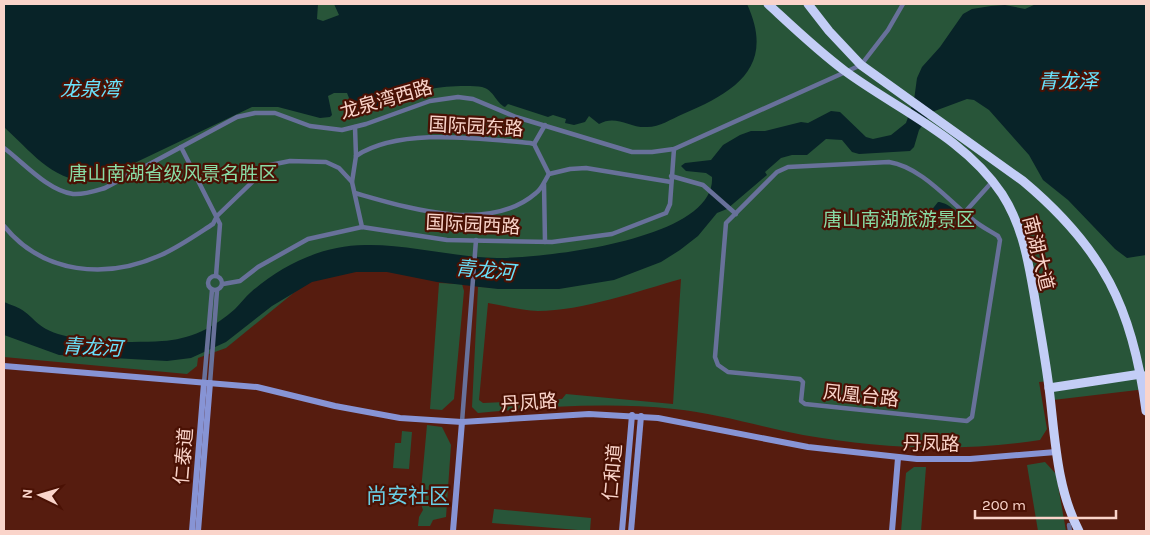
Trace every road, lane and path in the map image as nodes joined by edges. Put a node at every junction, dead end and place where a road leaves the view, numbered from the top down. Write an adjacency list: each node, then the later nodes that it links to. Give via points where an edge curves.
1 (768, 4): 5 (highway, 南湖大道)
2 (808, 4): 4 (highway, 南湖大道)
3 (903, 4): 4 (street)
4 (861, 65): 5 (street, 龙泉湾西路); 30 (highway, 南湖大道, via 1023,181 1080,236 1106,274 1120,302)
5 (845, 71): 11 (street, 龙泉湾西路); 17 (highway, 南湖大道, via 956,145)
6 (545, 125): 7 (street, 龙泉湾西路, via 473,99 458,97 430,101); 8 (street); 11 (street, 龙泉湾西路, via 632,152)
7 (355, 127): 9 (street, 龙泉湾西路, via 342,130 321,128 275,113 255,113 237,118); 12 (street)
8 (534, 144): 12 (street, 国际园东路, via 427,137 378,146); 13 (street, 国际园东路)
9 (181, 147): 10 (street, 龙泉湾西路, via 105,188 74,194 41,178); 21 (street)
10 (4, 148)
11 (674, 149): 14 (street, 国际园西路)
12 (356, 156): 15 (street)
13 (549, 174): 14 (street, via 586,168); 16 (street)
14 (671, 179): 20 (street, via 696,182 709,189); 25 (street, 国际园西路, via 670,204 662,216 612,234)
15 (352, 182): 18 (street); 21 (street, via 339,168 326,162 277,162 263,169)
16 (544, 182): 18 (street, via 538,192 516,206 467,215 403,207); 25 (street)
17 (992, 182): 19 (street); 32 (highway, 南湖大道, via 1012,212 1024,245)
18 (355, 193): 23 (street)
19 (965, 212): 20 (street, 凤凰台路, via 911,171 889,162 788,167 771,178); 20 (street, 凤凰台路, via 1000,240 972,417 967,421 804,404 800,378 723,369 715,357 726,223)
20 (736, 214)
21 (217, 216): 22 (street, via 214,224 161,256 99,270 76,269 49,261 32,252); 26 (street, via 220,224)
22 (4, 226)
23 (362, 227): 24 (street, 国际园西路, via 426,238); 27 (street, 国际园西路, via 308,239 240,281)
24 (476, 240): 25 (street, 国际园西路); 36 (street)
25 (545, 242)
26 (216, 276): 27 (street, via 222,279); 28 (street, via 208,280 208,287)
27 (223, 284): 28 (street)
28 (215, 290): 31 (street)
29 (4, 366): 31 (main road, 丹凤路)
30 (1143, 372): 32 (highway); 33 (highway, 南湖大道)
31 (207, 383): 36 (main road, 丹凤路, via 275,390 378,414); 40 (main road, 仁泰道); 41 (main road, 仁泰道)
32 (1048, 387): 37 (highway, 南湖大道)
33 (1146, 411)
34 (632, 416): 35 (main road, 丹凤路); 36 (main road, 丹凤路, via 560,415); 43 (main road, 仁和道)
35 (641, 416): 38 (main road, 丹凤路, via 672,419 808,446); 44 (main road, 仁和道)
36 (462, 422): 42 (main road)
37 (1056, 452): 38 (main road, 丹凤路, via 955,460); 47 (highway, 南湖大道, via 1064,491)
38 (898, 458): 45 (main road)
39 (1069, 525): 46 (street)
40 (192, 531)
41 (198, 531)
42 (453, 531)
43 (622, 531)
44 (631, 531)
45 (892, 531)
46 (1070, 531)
47 (1079, 531)

